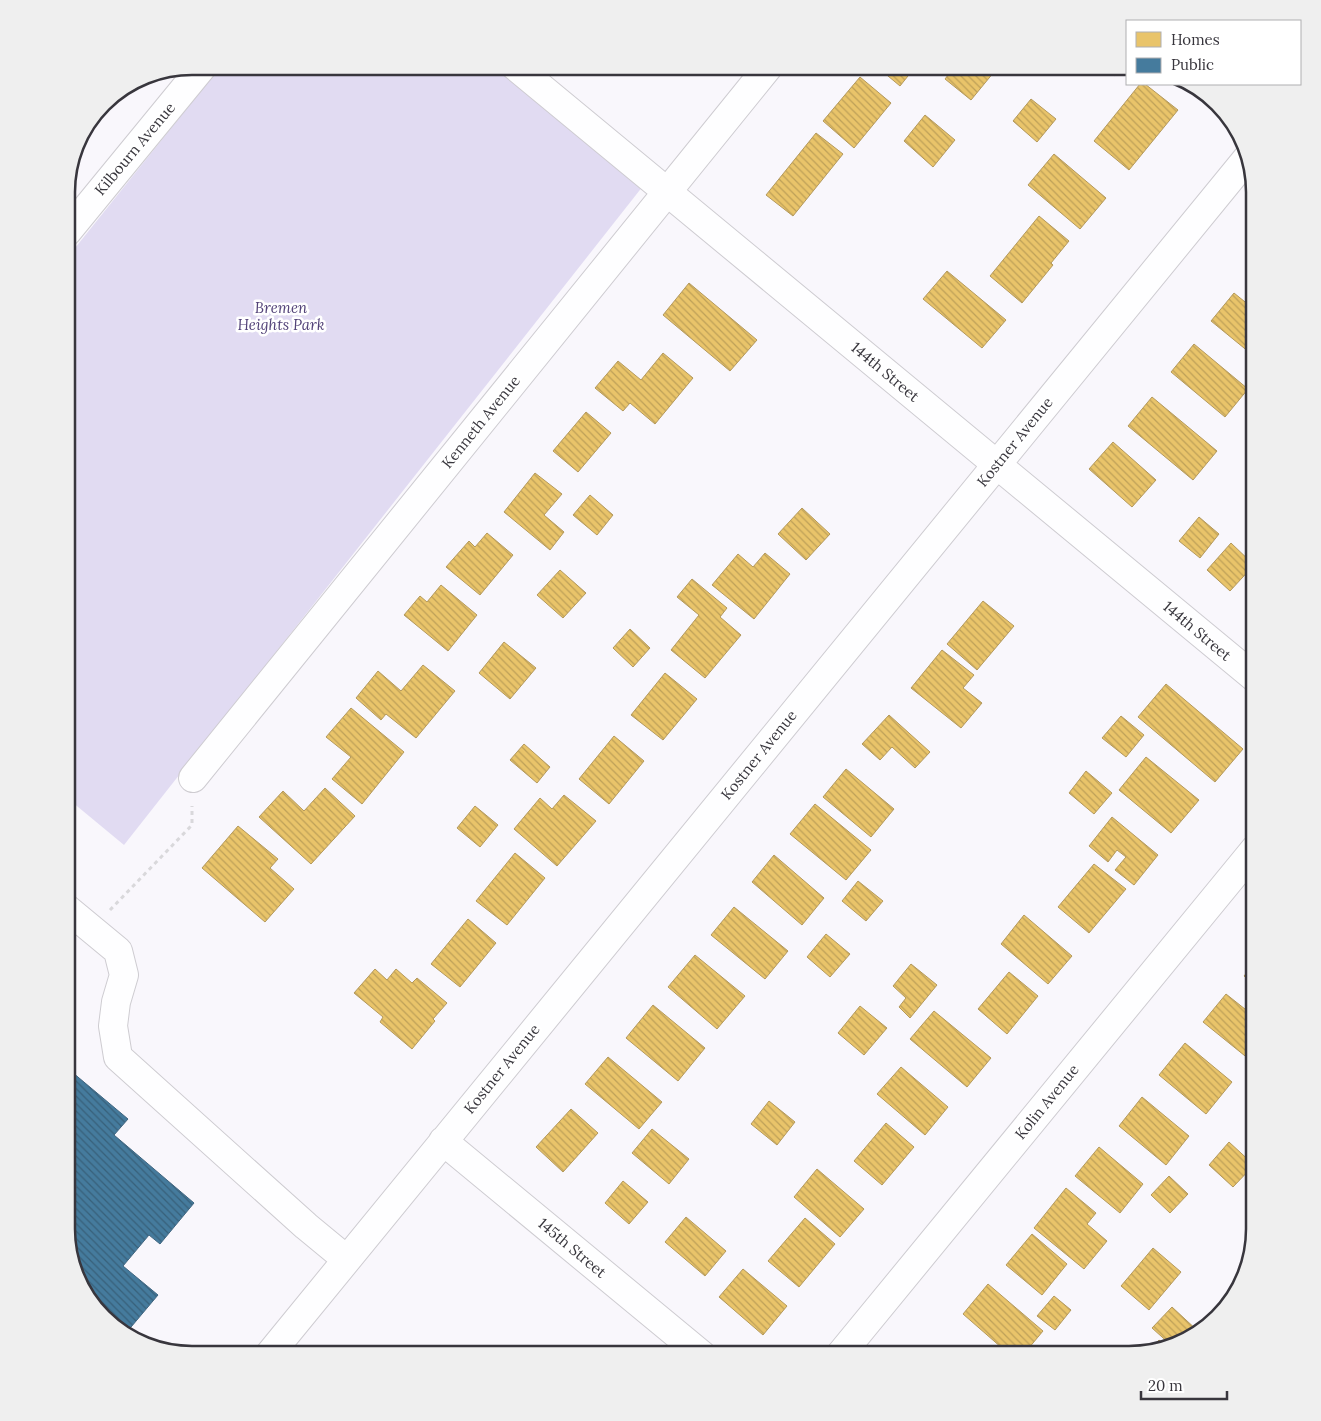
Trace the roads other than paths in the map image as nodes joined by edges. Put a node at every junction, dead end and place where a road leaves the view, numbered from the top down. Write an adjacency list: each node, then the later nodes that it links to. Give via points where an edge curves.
1 (196, 75): 6 (street, Kilbourn Avenue)
2 (526, 75): 5 (street, 144th Street)
3 (762, 75): 5 (street, Kenneth Avenue)
4 (1243, 164): 7 (street, Kostner Avenue)
5 (668, 193): 7 (street, 144th Street); 9 (street, Kenneth Avenue)
6 (75, 221)
7 (996, 465): 8 (street, 144th Street); 12 (street, Kostner Avenue)
8 (1246, 671)
9 (193, 778)
10 (1246, 860): 16 (street, Kolin Avenue)
11 (75, 915): 13 (street, via 118,951 124,974 116,1002 114,1026 118,1057)
12 (443, 1141): 13 (street, Kostner Avenue); 15 (street, 145th Street)
13 (346, 1259): 14 (street, Kostner Avenue)
14 (276, 1346)
15 (691, 1346)
16 (847, 1346)

